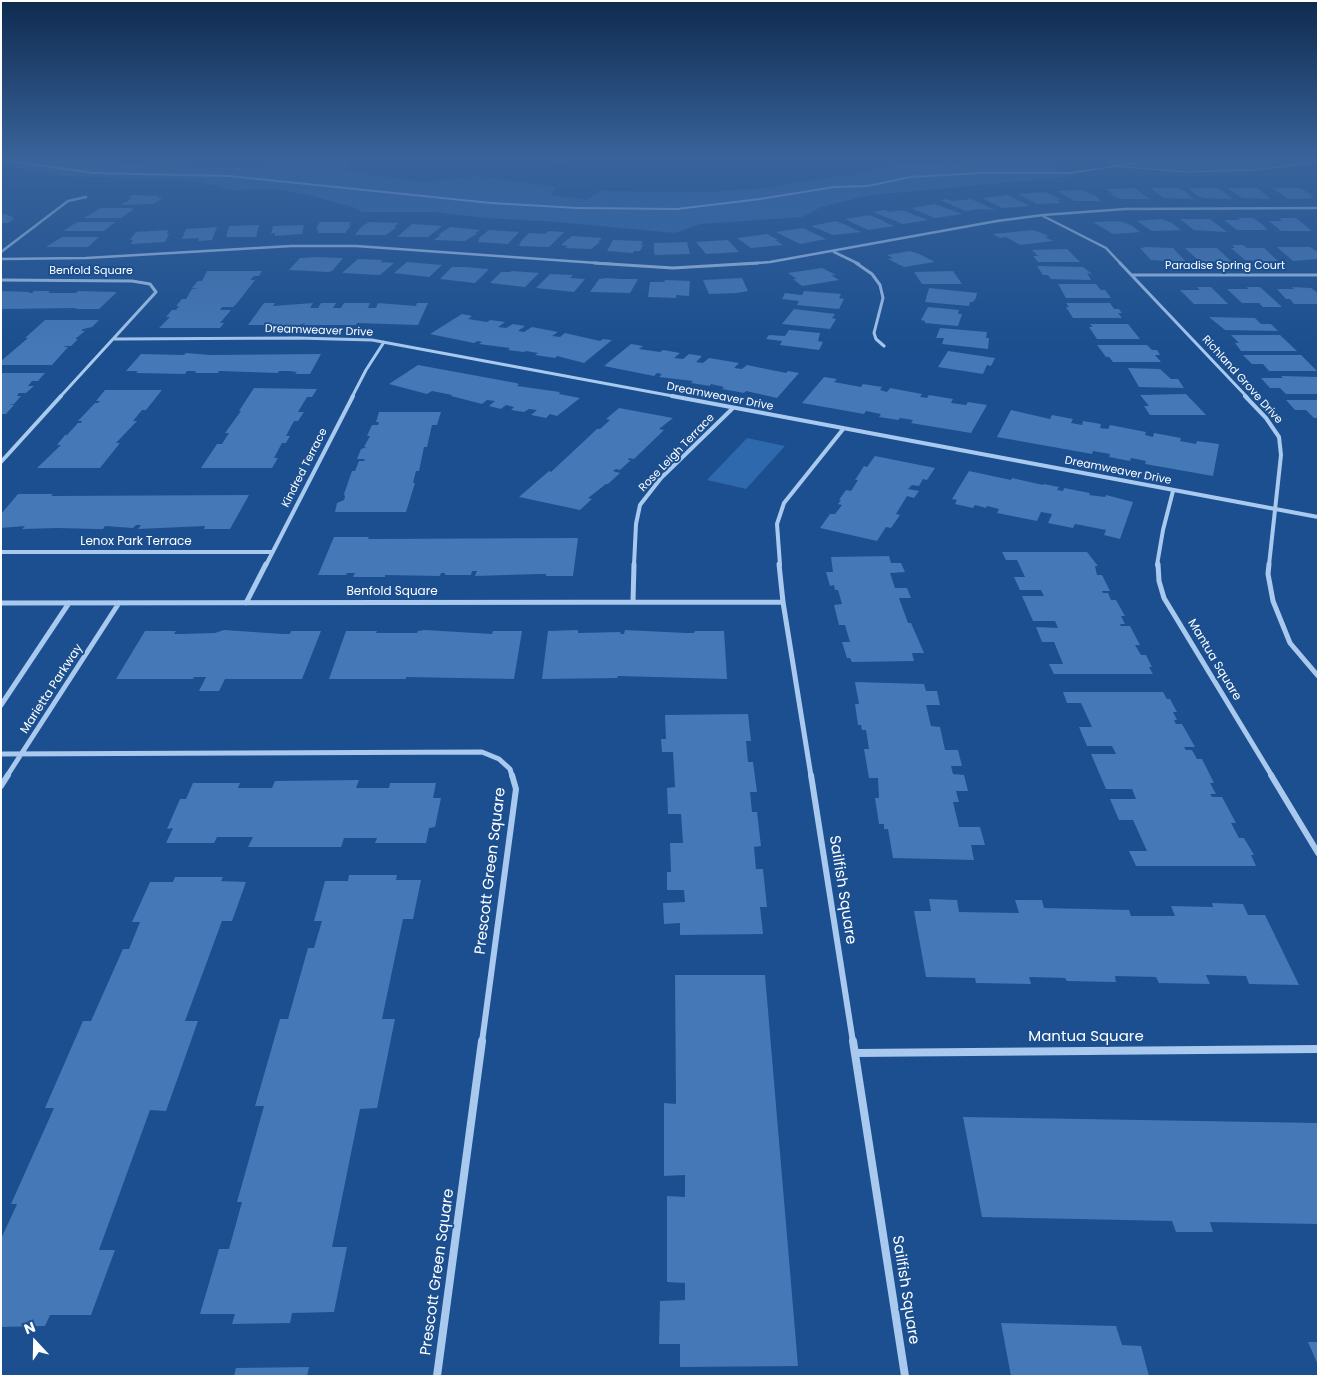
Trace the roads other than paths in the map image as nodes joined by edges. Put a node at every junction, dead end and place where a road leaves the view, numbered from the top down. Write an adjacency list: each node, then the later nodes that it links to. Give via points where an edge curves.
1 (40, 222): 4 (street)
2 (990, 222): 5 (street)
3 (1055, 222): 7 (street, Richland Grove Drive, via 1106,248)
4 (1, 252)
5 (834, 252): 6 (street, via 737,265 673,268 356,246); 12 (street, via 872,274 880,285 883,298 874,332)
6 (1, 259)
7 (1132, 275): 8 (street, Paradise Spring Court); 17 (street, Richland Grove Drive, via 1266,418 1279,437 1281,455)
8 (1318, 275)
9 (1, 280): 10 (street, Benfold Square, via 132,281 154,287 156,292)
10 (114, 339): 11 (street, Dreamweaver Drive, via 342,338); 15 (street, Benfold Square)
11 (384, 342): 13 (street, Dreamweaver Drive); 20 (street, Kindred Terrace, via 366,370)
12 (884, 346)
13 (733, 408): 14 (street, Dreamweaver Drive); 21 (street, Rose Leigh Terrace, via 661,478 640,505 636,524)
14 (844, 428): 16 (street, Dreamweaver Drive); 22 (street, Sailfish Square, via 784,503 777,524)
15 (1, 462)
16 (1173, 491): 17 (street, Dreamweaver Drive); 32 (street, Mantua Square, via 1157,567 1164,598)
17 (1274, 509): 18 (street, Dreamweaver Drive); 27 (street, Richland Grove Drive, via 1268,574 1273,601 1290,643)
18 (1318, 517)
19 (1, 552): 20 (street, Lenox Park Terrace)
20 (271, 552): 26 (street, Kindred Terrace)
21 (633, 602): 22 (street, Benfold Square); 26 (street, Benfold Square)
22 (783, 602): 34 (street, Sailfish Square)
23 (1, 603): 24 (street, Benfold Square)
24 (69, 603): 25 (street, Benfold Square); 28 (street)
25 (119, 603): 26 (street, Benfold Square); 30 (street, Marietta Parkway)
26 (246, 603)
27 (1318, 676)
28 (1, 705)
29 (1, 754): 30 (street, Prescott Green Square)
30 (22, 754): 31 (street, Marietta Parkway); 35 (street, Prescott Green Square, via 482,752 510,769 516,789)
31 (1, 786)
32 (1318, 853)
33 (1318, 1049): 34 (street, Mantua Square)
34 (855, 1052): 36 (street, Sailfish Square)
35 (437, 1376)
36 (905, 1376)

